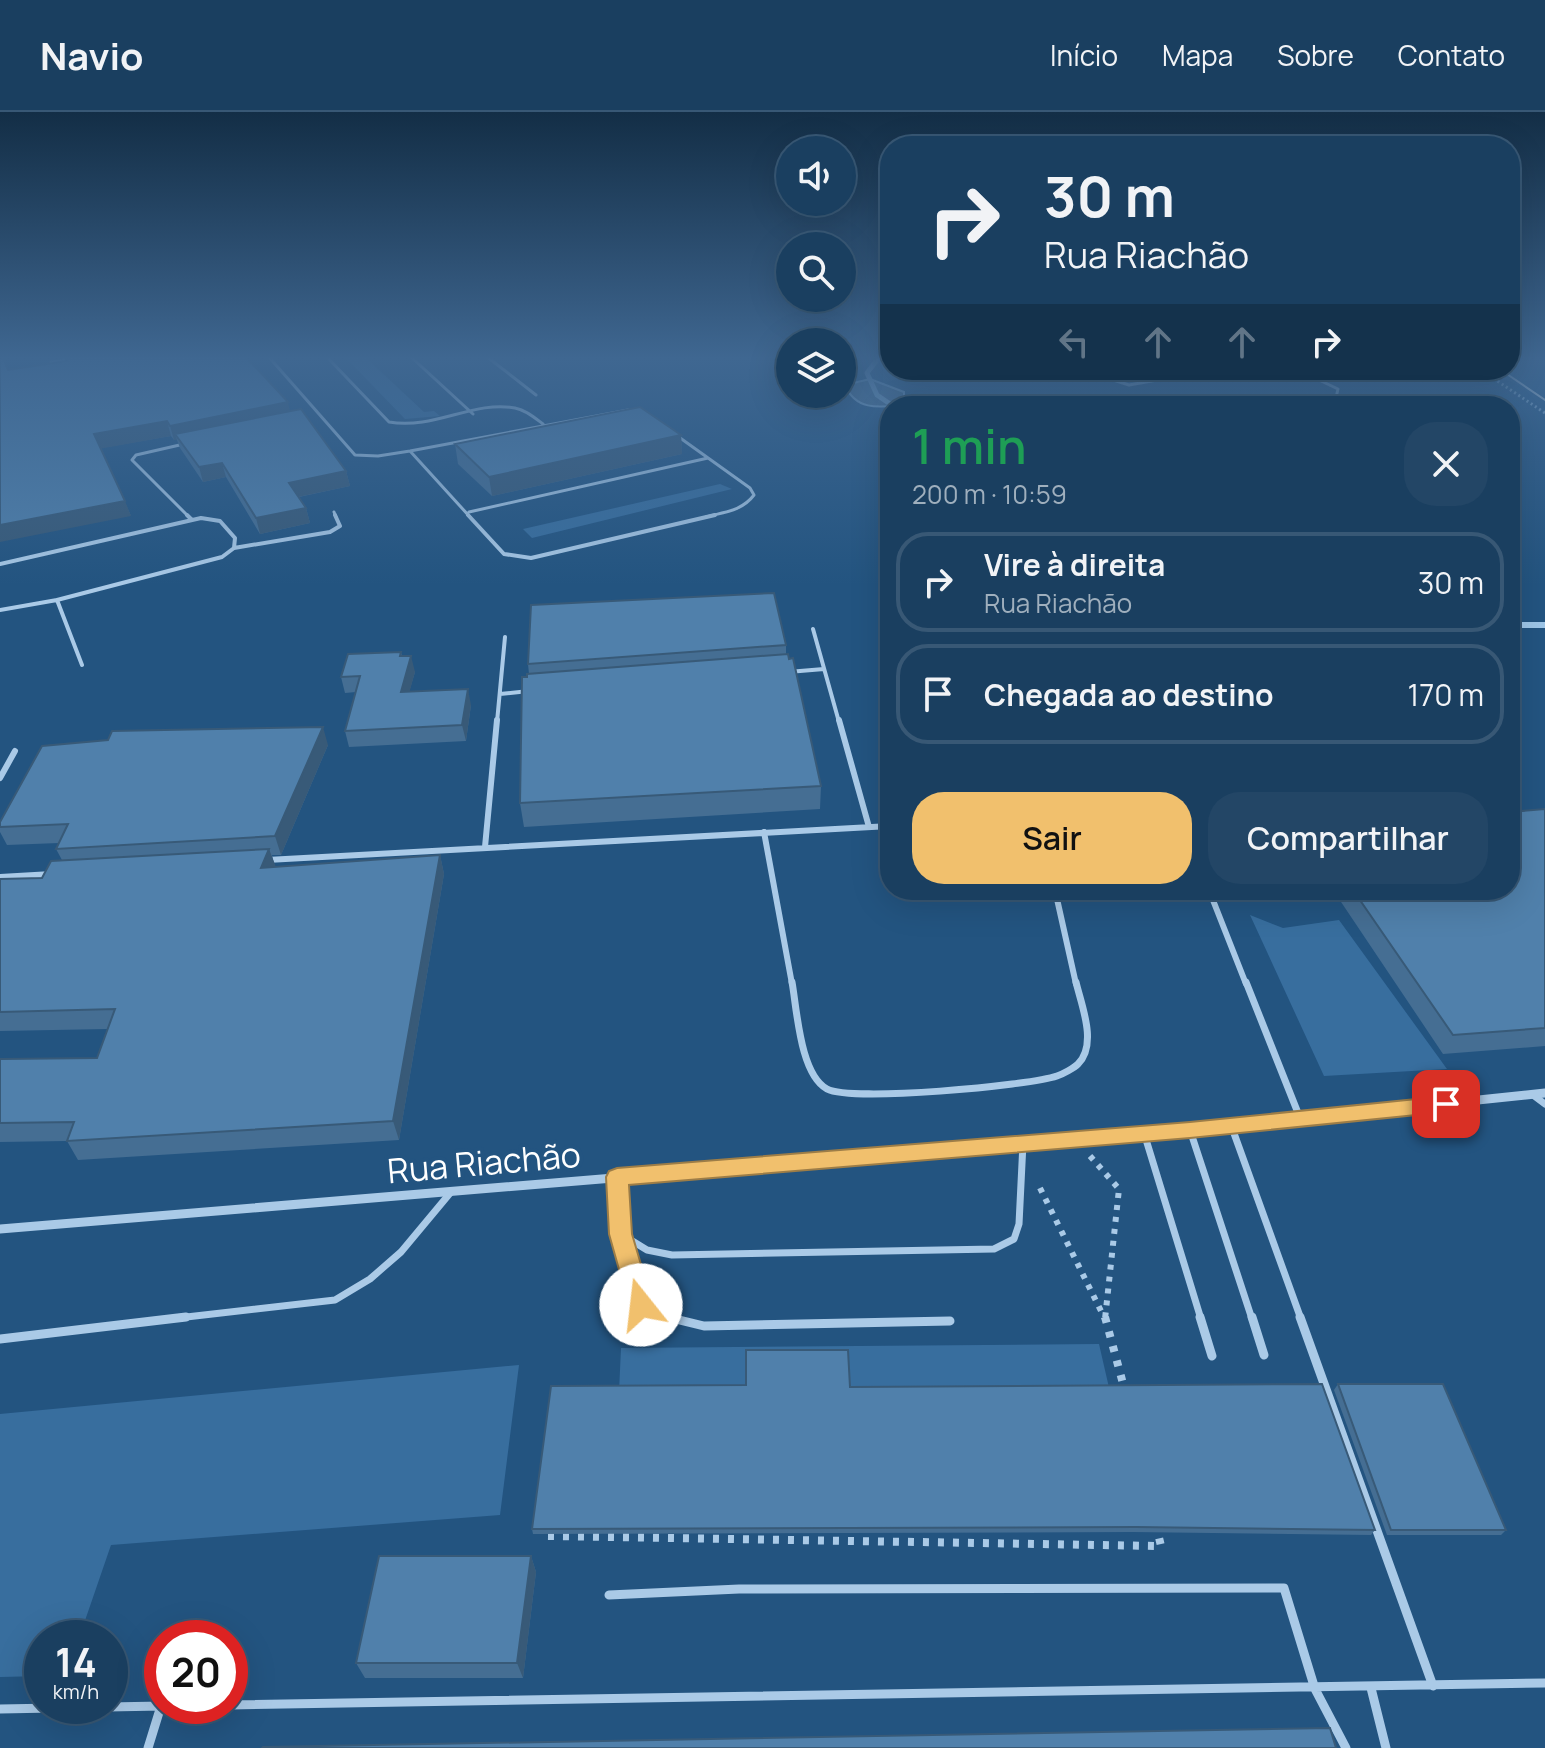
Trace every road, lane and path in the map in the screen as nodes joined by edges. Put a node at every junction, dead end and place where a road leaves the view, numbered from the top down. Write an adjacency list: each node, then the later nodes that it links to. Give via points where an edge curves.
1 (335, 432): 5 (lane, via 355,455)
2 (502, 432): 5 (lane)
3 (673, 432): 6 (lane)
4 (198, 441): 9 (lane, via 132,460)
5 (410, 451): 8 (lane)
6 (708, 458): 8 (lane); 8 (lane, via 750,488 754,495 748,503 531,558 504,554)
7 (334, 512): 10 (lane, via 340,526 330,532)
8 (469, 512)
9 (192, 520): 10 (lane, via 220,521 235,538); 11 (lane)
10 (234, 548): 12 (lane, via 192,566)
11 (0, 564)
12 (57, 600): 13 (lane); 16 (lane)
13 (0, 610)
14 (813, 629): 17 (lane)
15 (505, 637): 20 (lane)
16 (82, 665)
17 (824, 669): 18 (lane); 24 (lane)
18 (778, 673)
19 (531, 691): 20 (lane)
20 (500, 694): 26 (lane)
21 (15, 751): 22 (lane)
22 (0, 778)
23 (880, 826): 24 (lane)
24 (869, 827): 25 (lane)
25 (764, 832): 26 (lane); 30 (lane, via 808,1068 827,1089 860,1095 949,1091 1057,1076 1078,1064 1086,1052 1087,1030)
26 (485, 847): 27 (lane)
27 (255, 861)
28 (56, 873): 29 (lane)
29 (0, 877)
30 (1057, 900)
31 (1213, 900): 34 (lane)
32 (1539, 1094): 33 (lane); 34 (street, Rua Riachão)
33 (1545, 1104)
34 (1300, 1118): 35 (street, Rua Riachão)
35 (1231, 1125): 36 (street, Rua Riachão); 55 (lane)
36 (1190, 1130): 37 (street, Rua Riachão); 48 (lane)
37 (1144, 1133): 38 (street, Rua Riachão); 49 (lane)
38 (1023, 1143): 40 (street, Rua Riachão); 44 (lane, via 1019,1224 1014,1239 994,1249 672,1255 647,1250)
39 (1086, 1153): 45 (path, via 1119,1189)
40 (617, 1177): 42 (street, Rua Riachão); 44 (lane)
41 (1040, 1184): 45 (path)
42 (451, 1192): 43 (street, Rua Riachão); 47 (lane, via 401,1252 335,1300)
43 (0, 1229)
44 (621, 1234): 46 (lane, via 641,1305 670,1319 704,1326)
45 (1105, 1319): 50 (path)
46 (950, 1321)
47 (0, 1339)
48 (1264, 1355)
49 (1212, 1356)
50 (1129, 1407)
51 (1154, 1515): 52 (path, via 1161,1546)
52 (548, 1536)
53 (609, 1595): 57 (lane, via 739,1589 1284,1588)
54 (1545, 1683): 55 (lane)
55 (1433, 1686): 56 (lane)
56 (1371, 1688): 57 (lane); 64 (lane)
57 (1315, 1689): 58 (lane); 63 (lane)
58 (248, 1705)
59 (144, 1706): 60 (lane)
60 (0, 1709)
61 (155, 1724): 62 (lane)
62 (148, 1748)
63 (1346, 1748)
64 (1386, 1748)

